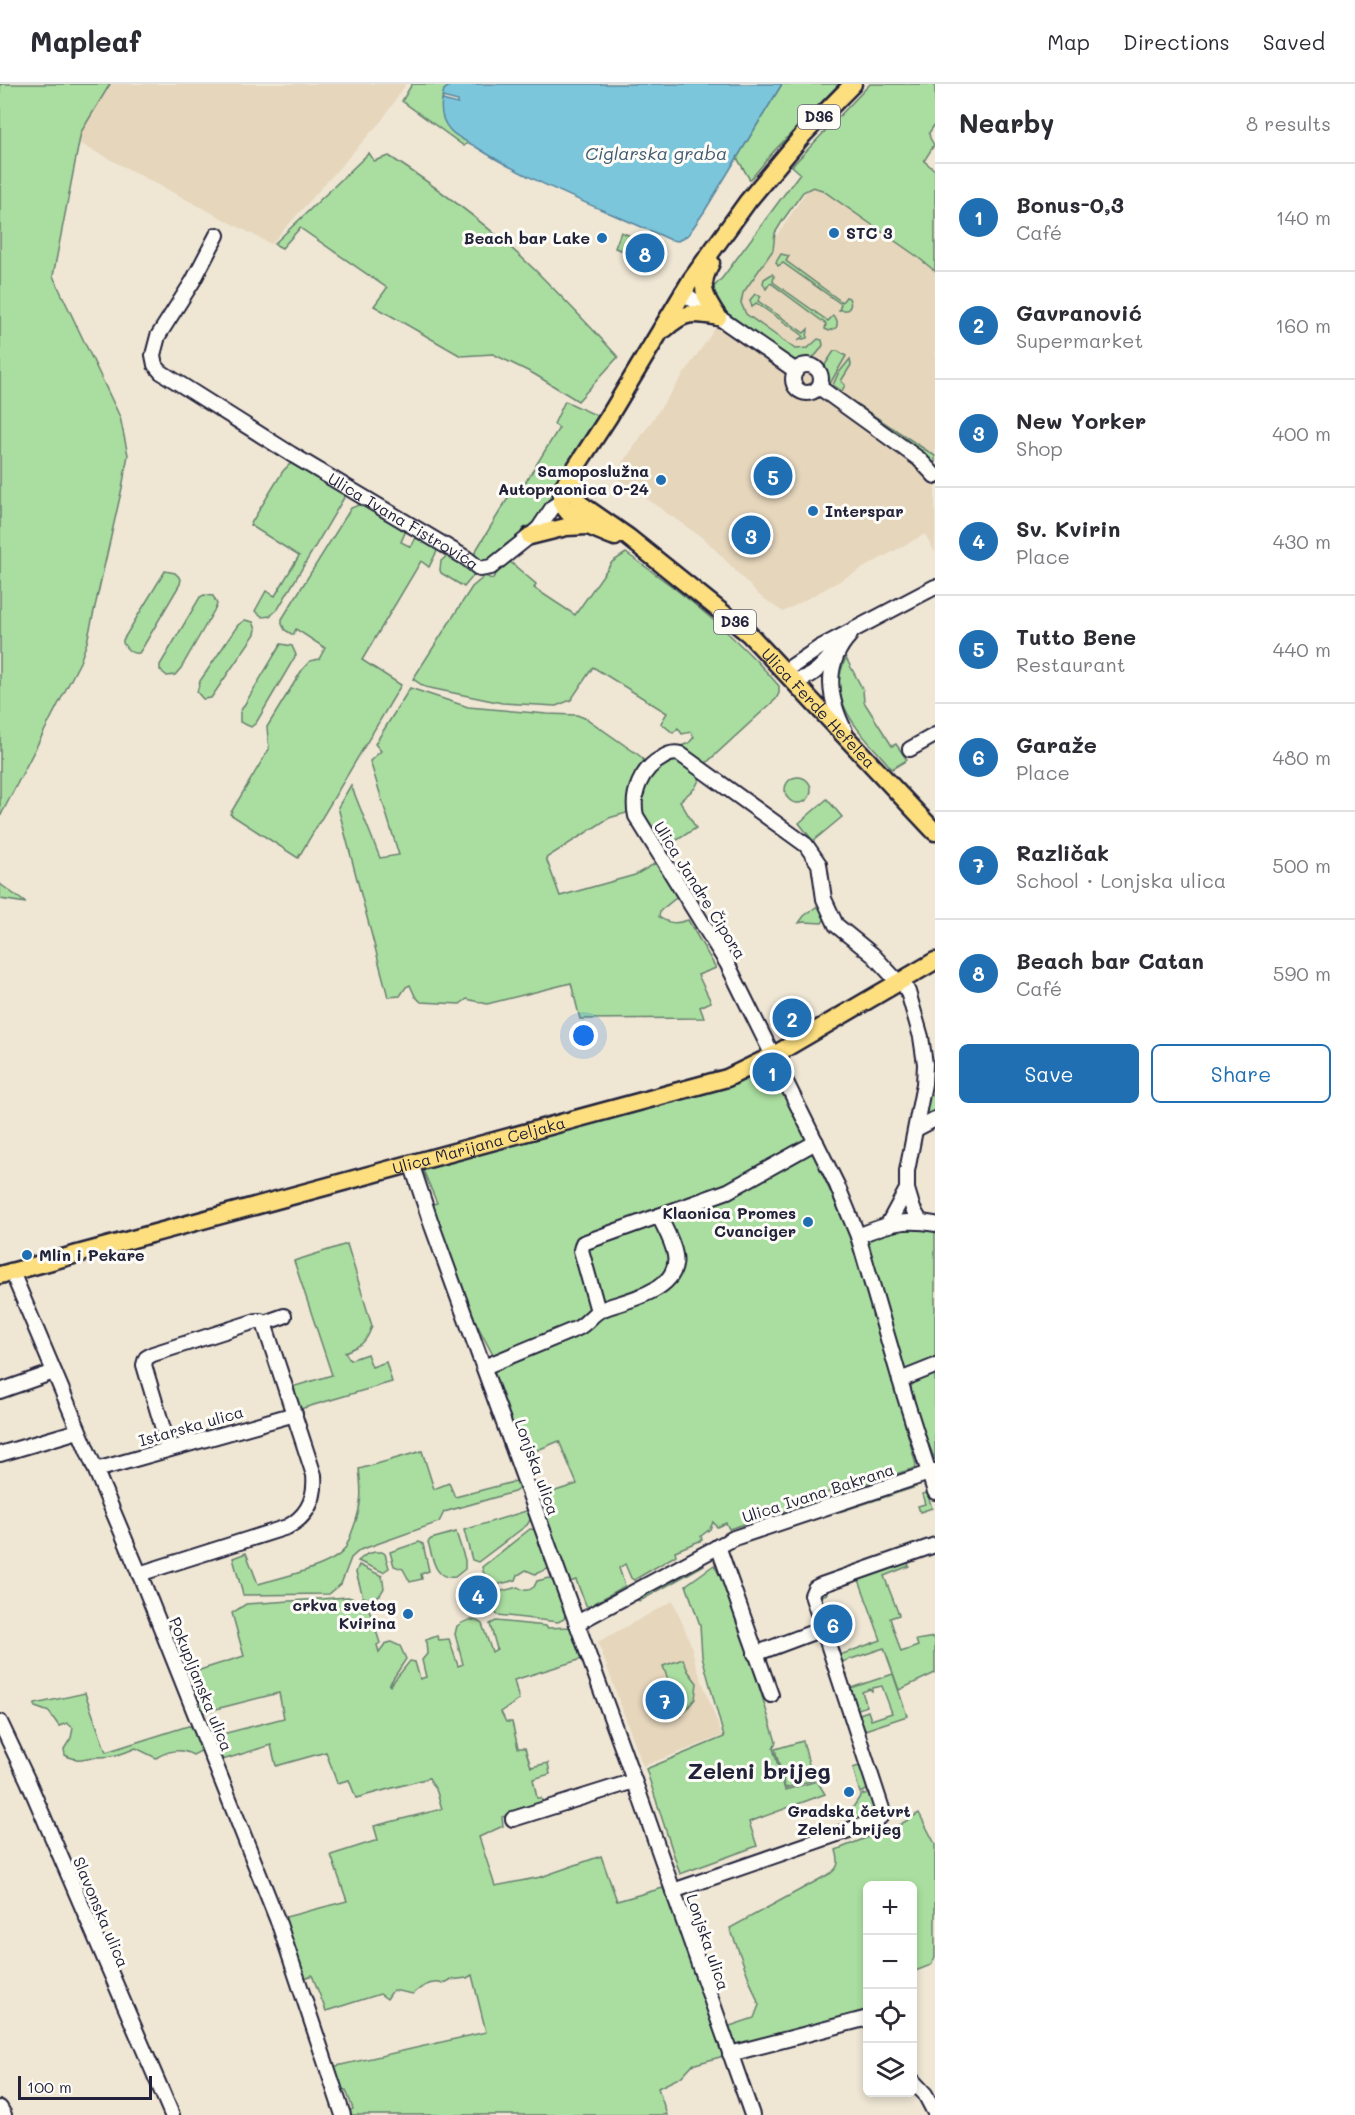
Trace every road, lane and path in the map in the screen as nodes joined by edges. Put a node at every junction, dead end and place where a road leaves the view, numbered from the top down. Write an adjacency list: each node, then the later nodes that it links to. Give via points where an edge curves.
1 (853, 84): 3 (main road, Ulica Ivana Fistrovića / D36, via 803,135)
2 (217, 235): 12 (street, Ulica Ivana Fistrovića, via 158,336 153,355 160,372 480,569 491,567)
3 (721, 237): 4 (main road, Ulica Ivana Fistrovića / D36); 5 (main road, via 703,285 707,301)
4 (682, 292): 5 (street); 6 (main road, Ulica Ivana Fistrovića / D36)
5 (718, 317): 6 (main road, via 684,315); 8 (street, via 796,371 804,366 816,368 821,377 819,387 919,459)
6 (652, 342): 7 (main road, Ulica Ivana Fistrovića / D36)
7 (577, 469): 9 (main road, Ulica Ivana Fistrovića / D36, via 563,487); 10 (main road, via 573,489)
8 (935, 476)
9 (561, 502): 10 (main road); 11 (main road, Ulica Ferde Hefelea / D36, via 567,512); 12 (street, Ulica Ivana Fistrovića)
10 (579, 503): 13 (main road, Ulica Ferde Hefelea / D36)
11 (591, 526): 12 (main road, via 566,527); 13 (main road, Ulica Ferde Hefelea / D36)
12 (530, 536)
13 (640, 549): 17 (main road, Ulica Ferde Hefelea / D36, via 732,619)
14 (935, 587): 15 (street)
15 (856, 629): 16 (street); 17 (street, via 809,654)
16 (842, 644): 17 (street, via 810,675 801,679); 19 (street, via 833,664 831,693)
17 (789, 675): 19 (main road, Ulica Ferde Hefelea / D36)
18 (935, 735): 20 (street)
19 (848, 737): 21 (main road, Ulica Ferde Hefelea / D36)
20 (910, 749)
21 (935, 832)
22 (935, 961): 23 (main road, Ulica Marijana Celjaka)
23 (900, 982): 24 (main road, Ulica Marijana Celjaka); 24 (street, Ulica Jandre Čipora, via 836,925 824,899 819,864 806,844 675,753 655,762 644,774 636,797 636,816 724,956); 25 (street, via 908,992 921,1037)
24 (774, 1055): 28 (street, Ulica Jandre Čipora); 29 (main road, Ulica Marijana Celjaka, via 727,1078)
25 (929, 1088): 27 (street)
26 (935, 1119): 27 (street)
27 (916, 1129): 30 (street)
28 (816, 1142): 31 (street, via 728,1191); 35 (street, Ulica Jandre Čipora)
29 (411, 1163): 36 (main road, Ulica Marijana Celjaka); 41 (street, Lonjska ulica)
30 (907, 1189): 32 (street); 33 (street)
31 (659, 1216): 37 (street, via 675,1253 671,1273 646,1294); 37 (street, via 581,1245)
32 (920, 1221): 33 (street); 34 (street)
33 (888, 1224): 35 (street)
34 (935, 1224)
35 (858, 1236): 43 (street, Ulica Jandre Čipora)
36 (6, 1274): 42 (street, Pokupljanska ulica)
37 (598, 1311): 41 (street, via 584,1325)
38 (284, 1316): 39 (street)
39 (264, 1323): 45 (street); 47 (street, via 256,1321 146,1358 144,1365)
40 (935, 1366): 43 (street)
41 (484, 1367): 55 (street, Lonjska ulica)
42 (54, 1372): 44 (street); 46 (street, Pokupljanska ulica)
43 (900, 1380): 50 (street, Ulica Jandre Čipora)
44 (0, 1392)
45 (295, 1414): 47 (street, Istarska ulica); 54 (street, via 315,1475 314,1496 304,1514 287,1527)
46 (78, 1431): 48 (street); 49 (street, Pokupljanska ulica)
47 (168, 1449): 49 (street, Istarska ulica)
48 (0, 1454)
49 (96, 1470): 54 (street, Pokupljanska ulica)
50 (932, 1472): 51 (street, Ulica Jandre Čipora); 53 (street, Ulica Ivana Bakrana)
51 (935, 1492)
52 (935, 1545): 56 (street, via 815,1588 811,1597)
53 (718, 1546): 55 (street, Ulica Ivana Bakrana); 57 (street)
54 (139, 1575): 70 (street, Pokupljanska ulica, via 279,1924)
55 (577, 1623): 60 (street, Lonjska ulica)
56 (822, 1629): 57 (street); 62 (street, via 882,1809 881,1816)
57 (755, 1654): 58 (street)
58 (771, 1695)
59 (0, 1722): 69 (street, Slavonska ulica)
60 (634, 1780): 61 (street); 62 (street, Lonjska ulica)
61 (513, 1819)
62 (673, 1891): 64 (street, Lonjska ulica)
63 (863, 2019): 64 (street)
64 (730, 2054): 71 (street, Lonjska ulica)
65 (917, 2085): 67 (street)
66 (0, 2108): 68 (street)
67 (935, 2114)
68 (4, 2115)
69 (172, 2115)
70 (343, 2115)
71 (752, 2115)

